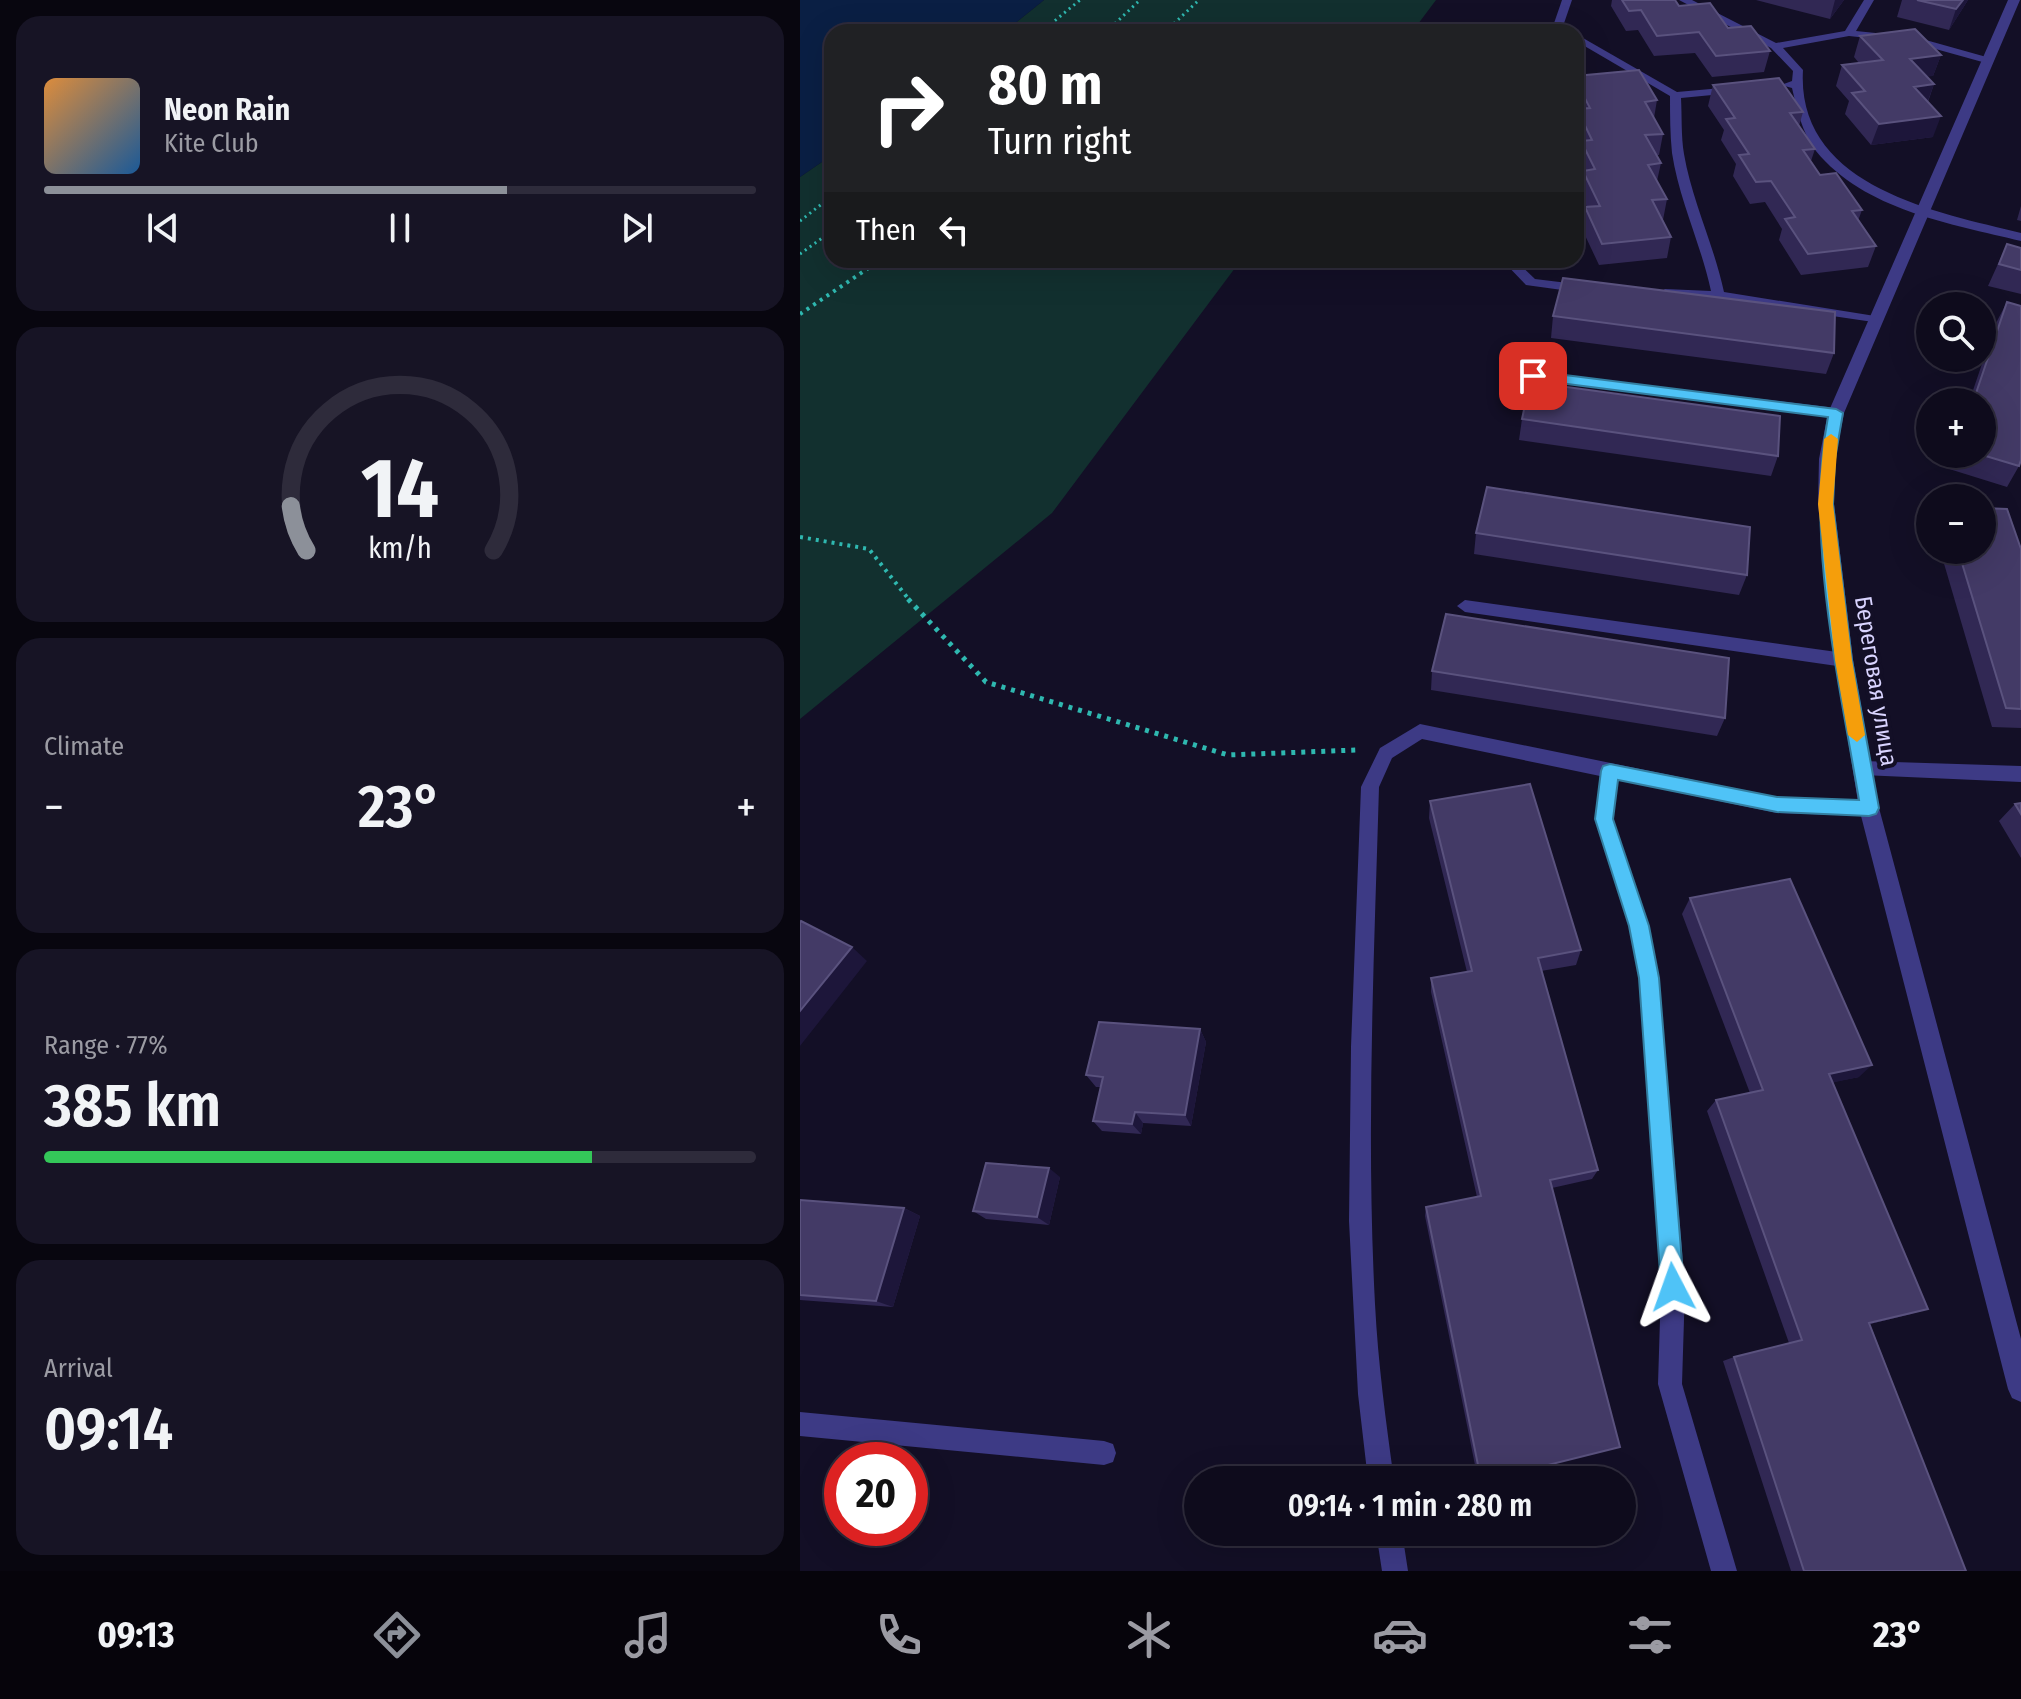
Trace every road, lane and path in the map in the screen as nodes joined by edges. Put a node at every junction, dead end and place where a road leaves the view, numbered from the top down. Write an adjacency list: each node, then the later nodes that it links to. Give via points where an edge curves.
1 (1080, 0): 8 (path)
2 (1140, 0): 9 (path)
3 (1199, 0): 10 (path)
4 (1567, 0): 11 (lane)
5 (1684, 0): 14 (lane)
6 (1869, 0): 12 (lane)
7 (2014, 0): 15 (street, Береговая улица)
8 (1051, 24)
9 (1114, 24)
10 (1174, 24)
11 (1562, 24)
12 (1849, 33): 14 (lane); 15 (lane, via 1915,40)
13 (1584, 42): 19 (lane)
14 (1775, 46): 16 (lane, via 1798,70)
15 (1986, 60): 21 (street, Береговая улица)
16 (1797, 84): 17 (lane); 21 (lane, via 1820,148 1855,180)
17 (1767, 87)
18 (1751, 88): 19 (lane)
19 (1675, 95): 30 (lane, via 1681,165)
20 (824, 202): 22 (path)
21 (1924, 212): 24 (lane); 32 (street, Береговая улица)
22 (800, 221)
23 (824, 237): 25 (path)
24 (2021, 237)
25 (800, 254)
26 (869, 268): 31 (path)
27 (1516, 268): 28 (lane, via 1531,282)
28 (1593, 290)
29 (1656, 293): 30 (lane)
30 (1718, 295): 32 (lane)
31 (800, 314)
32 (1875, 320): 34 (street, Береговая улица)
33 (1533, 376): 34 (lane)
34 (1836, 413): 37 (street, Береговая улица, via 1826,504)
35 (800, 537): 38 (path, via 869,549 921,616 986,682 1228,755 1347,749)
36 (1465, 606): 37 (lane)
37 (1844, 660): 39 (street, Береговая улица)
38 (1386, 753): 40 (lane, via 1420,731); 46 (lane, via 1370,787 1358,1217)
39 (1862, 768): 41 (lane); 42 (street, Береговая улица)
40 (1610, 771): 42 (lane, via 1777,805); 49 (lane, via 1604,819 1639,926 1649,978 1673,1287 1670,1384)
41 (2021, 774)
42 (1869, 808): 43 (street, Береговая улица)
43 (2021, 1389)
44 (800, 1424): 45 (lane)
45 (1104, 1453)
46 (1379, 1466)
47 (1391, 1546): 48 (lane)
48 (1395, 1571)
49 (1724, 1571)

